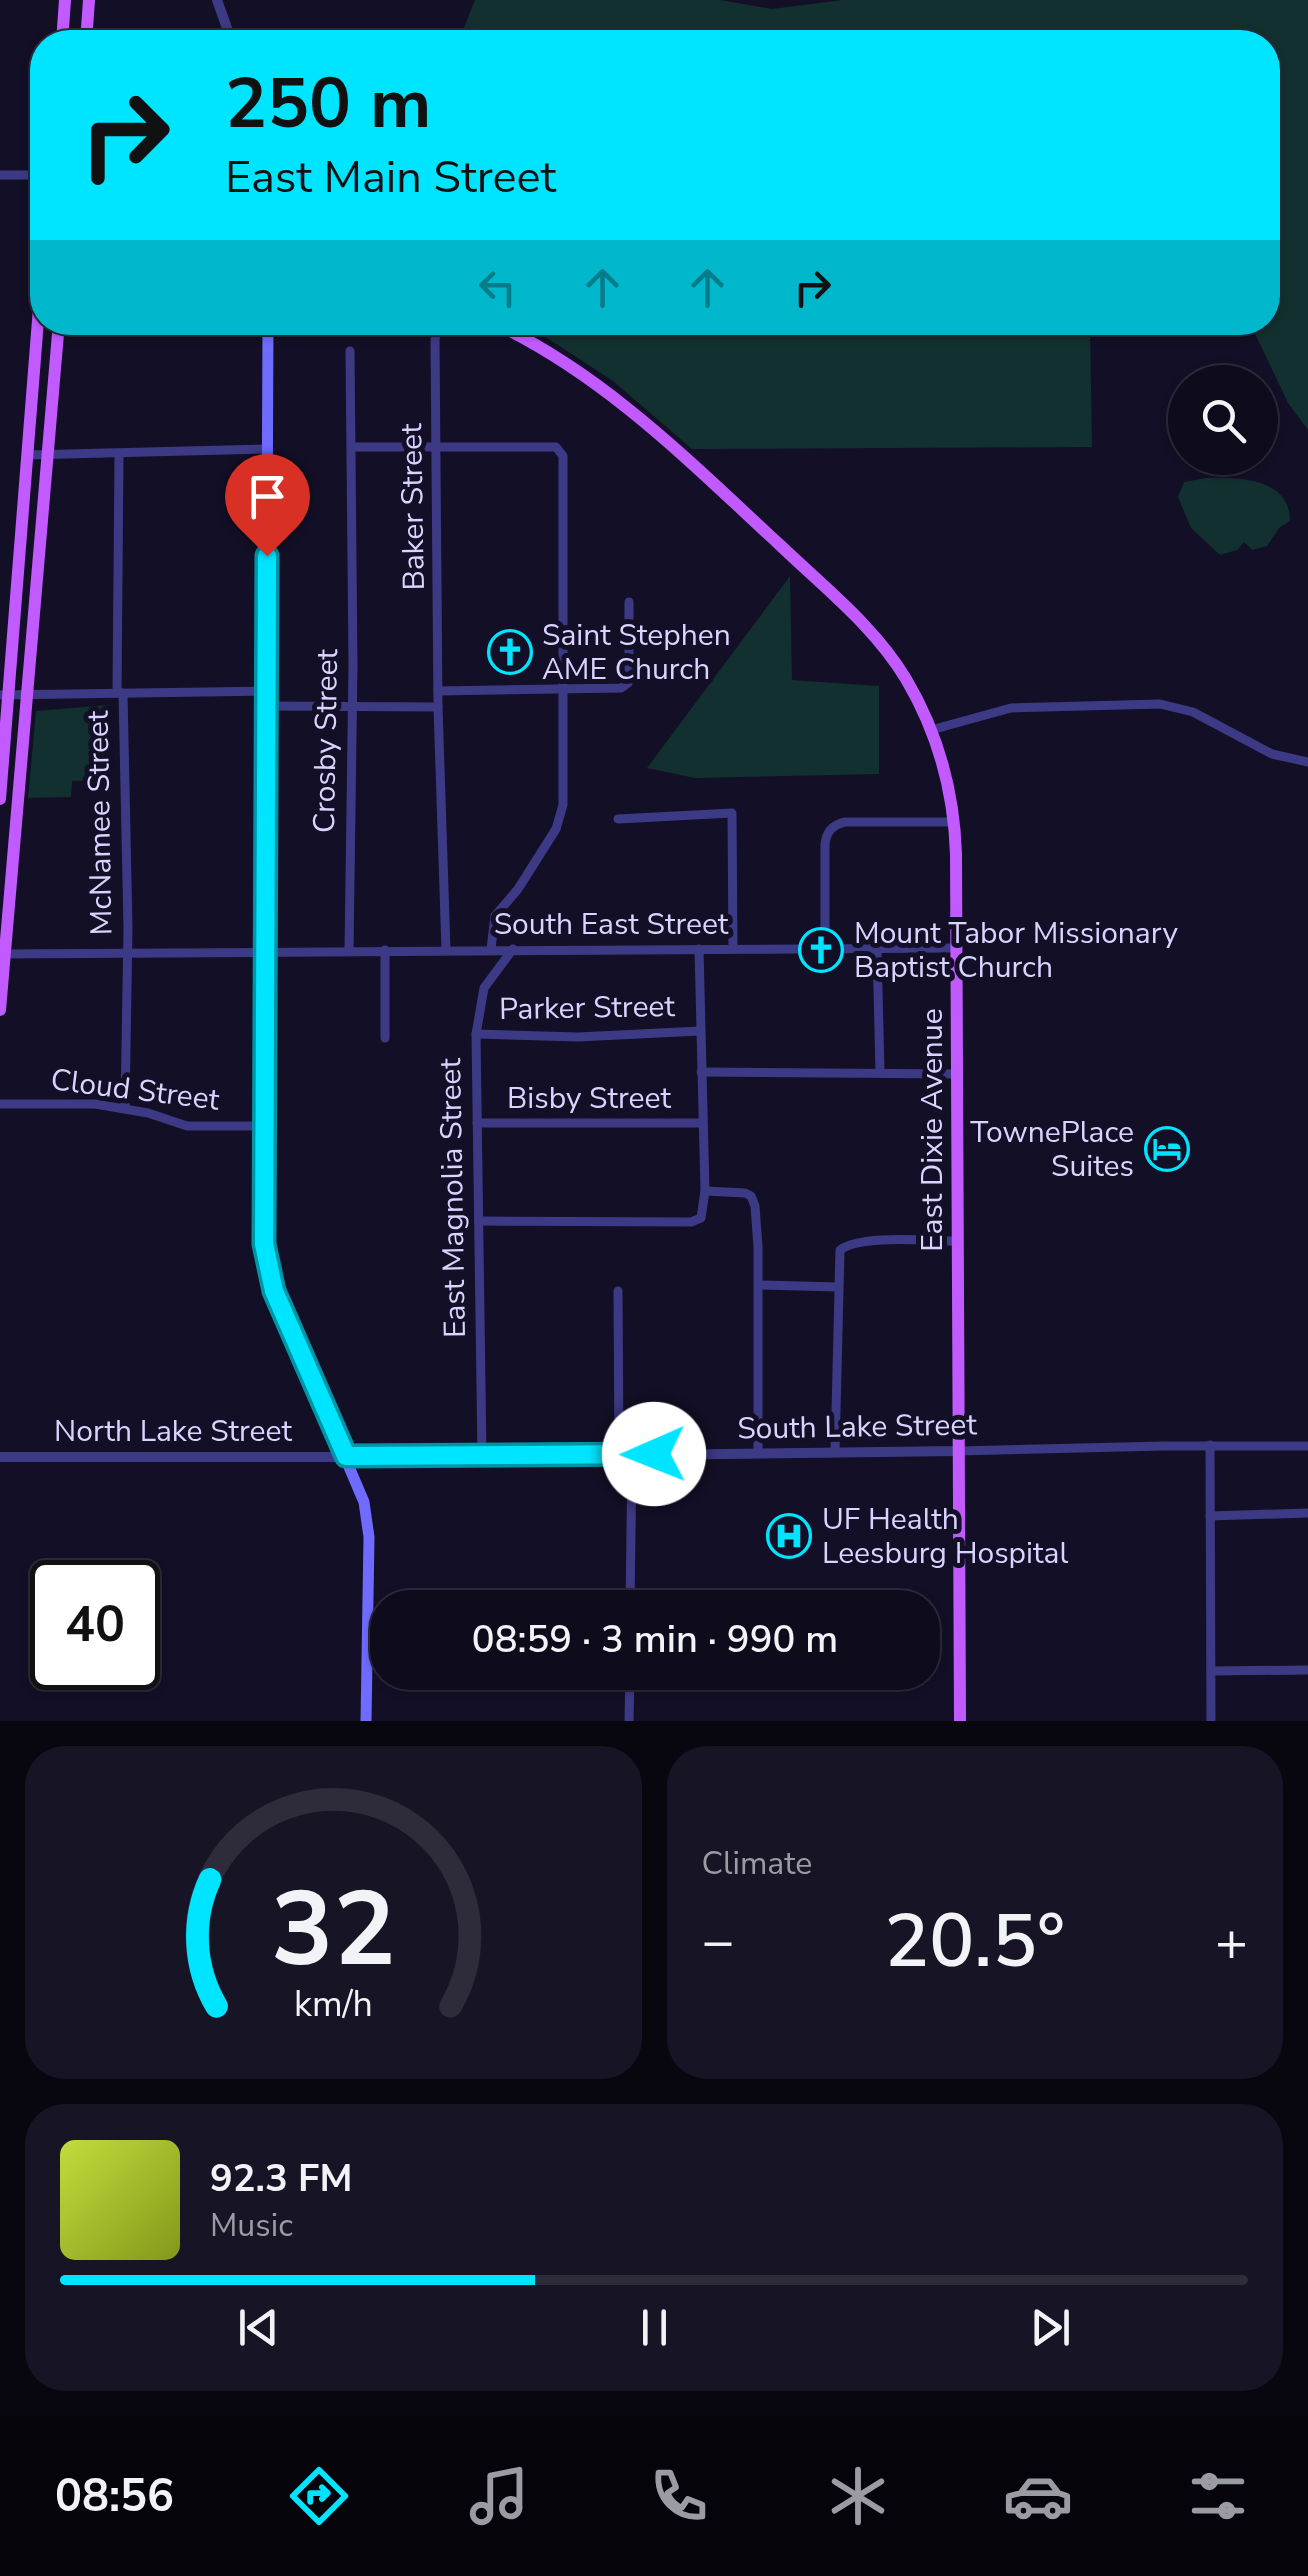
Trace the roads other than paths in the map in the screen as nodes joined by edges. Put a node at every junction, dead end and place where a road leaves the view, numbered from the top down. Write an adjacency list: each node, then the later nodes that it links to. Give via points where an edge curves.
1 (65, 0): 4 (main road)
2 (90, 0): 5 (main road)
3 (217, 0): 6 (street)
4 (63, 30)
5 (87, 30)
6 (228, 30)
7 (0, 175): 8 (street)
8 (30, 175)
9 (37, 335): 18 (main road)
10 (58, 335): 20 (main road)
11 (268, 335): 17 (main road)
12 (436, 335): 15 (street, Baker Street)
13 (515, 335): 31 (main road, East Dixie Avenue, via 581,372 667,440 871,633 905,678)
14 (350, 350): 16 (street, Crosby Street)
15 (437, 447): 16 (street); 22 (street, via 556,447 563,456); 24 (street, Baker Street)
16 (352, 448): 28 (street, Crosby Street)
17 (267, 449): 19 (street); 23 (main road)
18 (27, 455): 20 (street); 27 (main road)
19 (120, 455): 20 (street); 25 (street, McNamee Street)
20 (47, 456): 26 (main road)
21 (629, 602): 22 (street, via 628,683)
22 (562, 690): 24 (street); 39 (street, via 563,806 556,829 495,916)
23 (266, 691): 25 (street); 29 (main road)
24 (438, 691): 30 (street, Baker Street)
25 (120, 693): 26 (street); 47 (street, McNamee Street)
26 (26, 694): 27 (street); 48 (main road)
27 (5, 695): 33 (main road)
28 (352, 705): 29 (street); 30 (street); 46 (street, Crosby Street)
29 (266, 706): 45 (main road)
30 (438, 707): 44 (street)
31 (931, 730): 32 (street, via 1011,708 1160,704 1193,712 1272,754); 35 (main road, East Dixie Avenue)
32 (1308, 762)
33 (0, 799)
34 (618, 819): 42 (street, via 732,813)
35 (954, 822): 36 (street, via 834,826 825,845); 38 (main road, East Dixie Avenue)
36 (825, 948): 37 (street, South East Street); 42 (street, South East Street)
37 (877, 948): 38 (street, South East Street); 54 (street)
38 (956, 948): 55 (main road, East Dixie Avenue)
39 (490, 949): 40 (street, South East Street); 44 (street, South East Street)
40 (513, 949): 41 (street, South East Street); 51 (street, East Magnolia Street, via 484,988)
41 (699, 949): 42 (street, South East Street); 50 (street)
42 (734, 949)
43 (385, 950): 44 (street, South East Street); 46 (street, South East Street); 52 (street)
44 (446, 950)
45 (266, 951): 46 (street, South East Street); 47 (street, South East Street); 60 (main road)
46 (349, 951)
47 (128, 952): 48 (street, South East Street); 57 (street, McNamee Street)
48 (2, 954): 49 (main road)
49 (0, 1010)
50 (700, 1031): 51 (street, Parker Street); 53 (street)
51 (476, 1034): 58 (street, East Magnolia Street)
52 (385, 1038)
53 (700, 1072): 54 (street); 59 (street)
54 (880, 1072): 55 (street)
55 (956, 1074): 63 (main road, East Dixie Avenue)
56 (0, 1104): 57 (street, Cloud Street)
57 (126, 1108): 60 (street, Cloud Street, via 187,1126)
58 (477, 1123): 59 (street, Bisby Street); 62 (street, East Magnolia Street)
59 (702, 1123): 61 (street)
60 (265, 1126): 74 (main road, via 268,1268)
61 (705, 1191): 62 (street, via 704,1214 691,1222); 64 (street, via 753,1199)
62 (479, 1221): 76 (street, East Magnolia Street)
63 (958, 1241): 65 (street, via 845,1245); 69 (main road, East Dixie Avenue)
64 (758, 1285): 65 (street); 71 (street)
65 (838, 1287): 70 (street)
66 (618, 1291): 73 (street)
67 (1210, 1446): 68 (street, South Lake Street); 69 (street, South Lake Street); 78 (street)
68 (1308, 1446)
69 (959, 1451): 70 (street, South Lake Street); 86 (main road, East Dixie Avenue)
70 (835, 1452): 71 (street, South Lake Street)
71 (758, 1453): 72 (street, South Lake Street)
72 (632, 1454): 73 (street, South Lake Street); 79 (street)
73 (618, 1455): 76 (street, South Lake Street)
74 (346, 1456): 75 (street, North Lake Street); 76 (street, South Lake Street); 80 (main road, via 367,1518)
75 (0, 1457)
76 (482, 1457)
77 (1308, 1513): 78 (street)
78 (1210, 1516): 82 (street)
79 (630, 1590)
80 (367, 1616): 84 (main road)
81 (1308, 1670): 82 (street)
82 (1211, 1671): 87 (street)
83 (630, 1690): 85 (street)
84 (366, 1721)
85 (629, 1721)
86 (960, 1721)
87 (1212, 1721)

